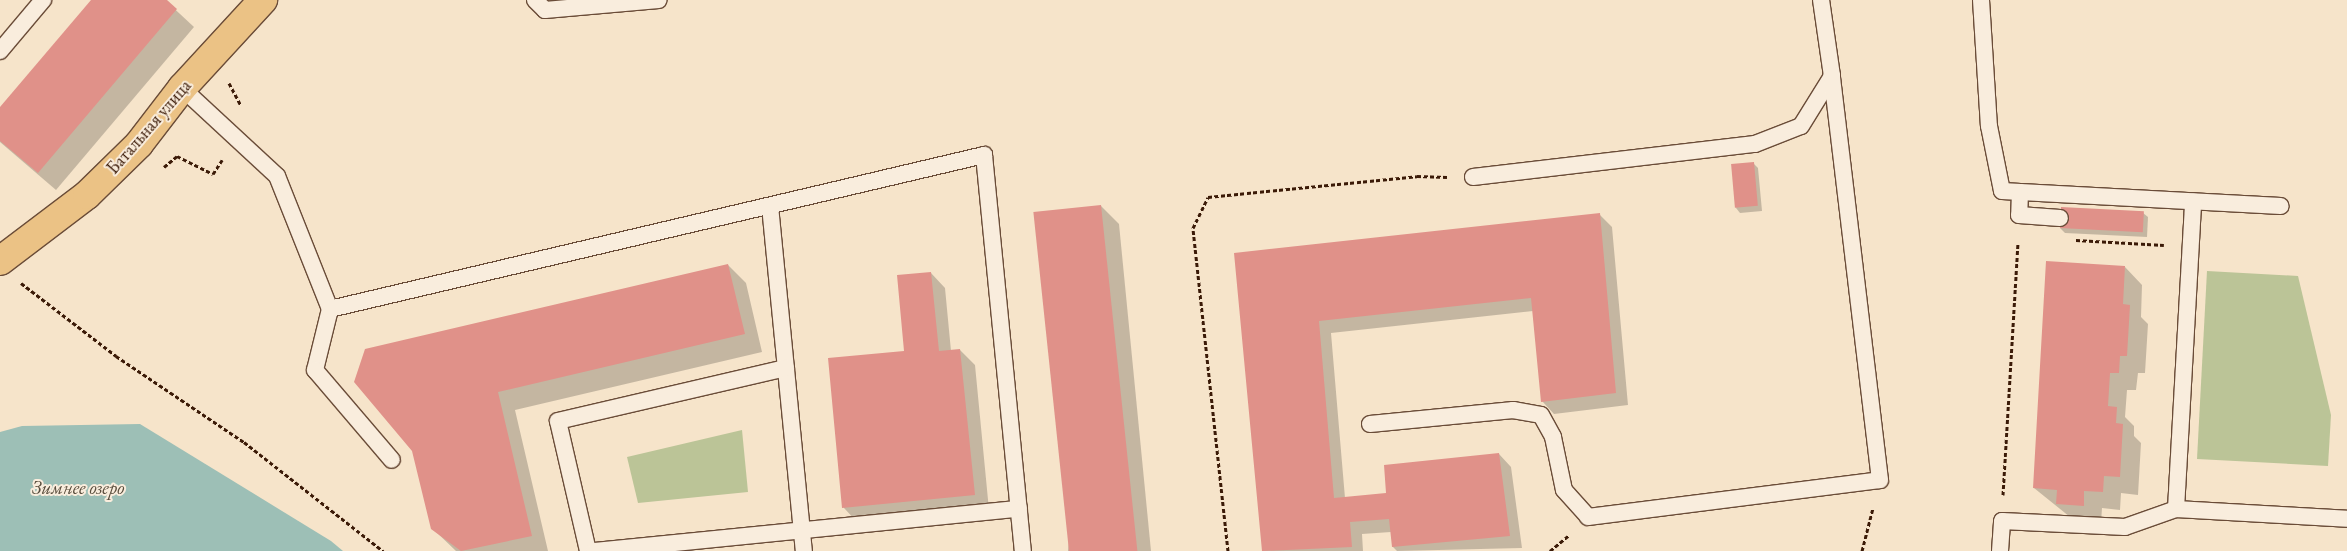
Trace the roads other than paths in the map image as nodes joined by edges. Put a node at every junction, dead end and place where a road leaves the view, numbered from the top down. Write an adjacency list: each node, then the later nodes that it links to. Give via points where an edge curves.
1 (43, 0): 7 (lane)
2 (263, 0): 9 (main road, Батальная улица)
3 (535, 0): 4 (lane, via 545,10)
4 (659, 0)
5 (1821, 0): 8 (lane)
6 (1981, 0): 11 (lane, via 1990,136 2002,191)
7 (0, 51)
8 (1832, 76): 10 (lane, via 1801,126 1755,144); 19 (lane, via 1880,480 1588,517 1564,490 1553,437 1541,415 1513,410)
9 (182, 88): 16 (main road, Батальная улица, via 139,144 87,196); 17 (lane, via 277,176)
10 (1473, 177)
11 (2020, 192): 12 (lane); 15 (lane, via 2019,215)
12 (2193, 202): 14 (lane); 22 (lane)
13 (770, 206): 17 (lane); 18 (lane); 21 (lane, via 984,155)
14 (2281, 206)
15 (2060, 218)
16 (6, 260)
17 (330, 309): 20 (lane, via 315,370)
18 (786, 368): 24 (lane); 25 (lane, via 558,421)
19 (1370, 424)
20 (392, 460)
21 (1019, 509): 24 (lane); 28 (lane)
22 (2176, 509): 23 (lane); 29 (lane, via 2125,527 2002,521)
23 (2347, 519)
24 (802, 530): 26 (lane); 27 (lane)
25 (588, 551)
26 (595, 551)
27 (804, 551)
28 (1023, 551)
29 (2000, 551)

